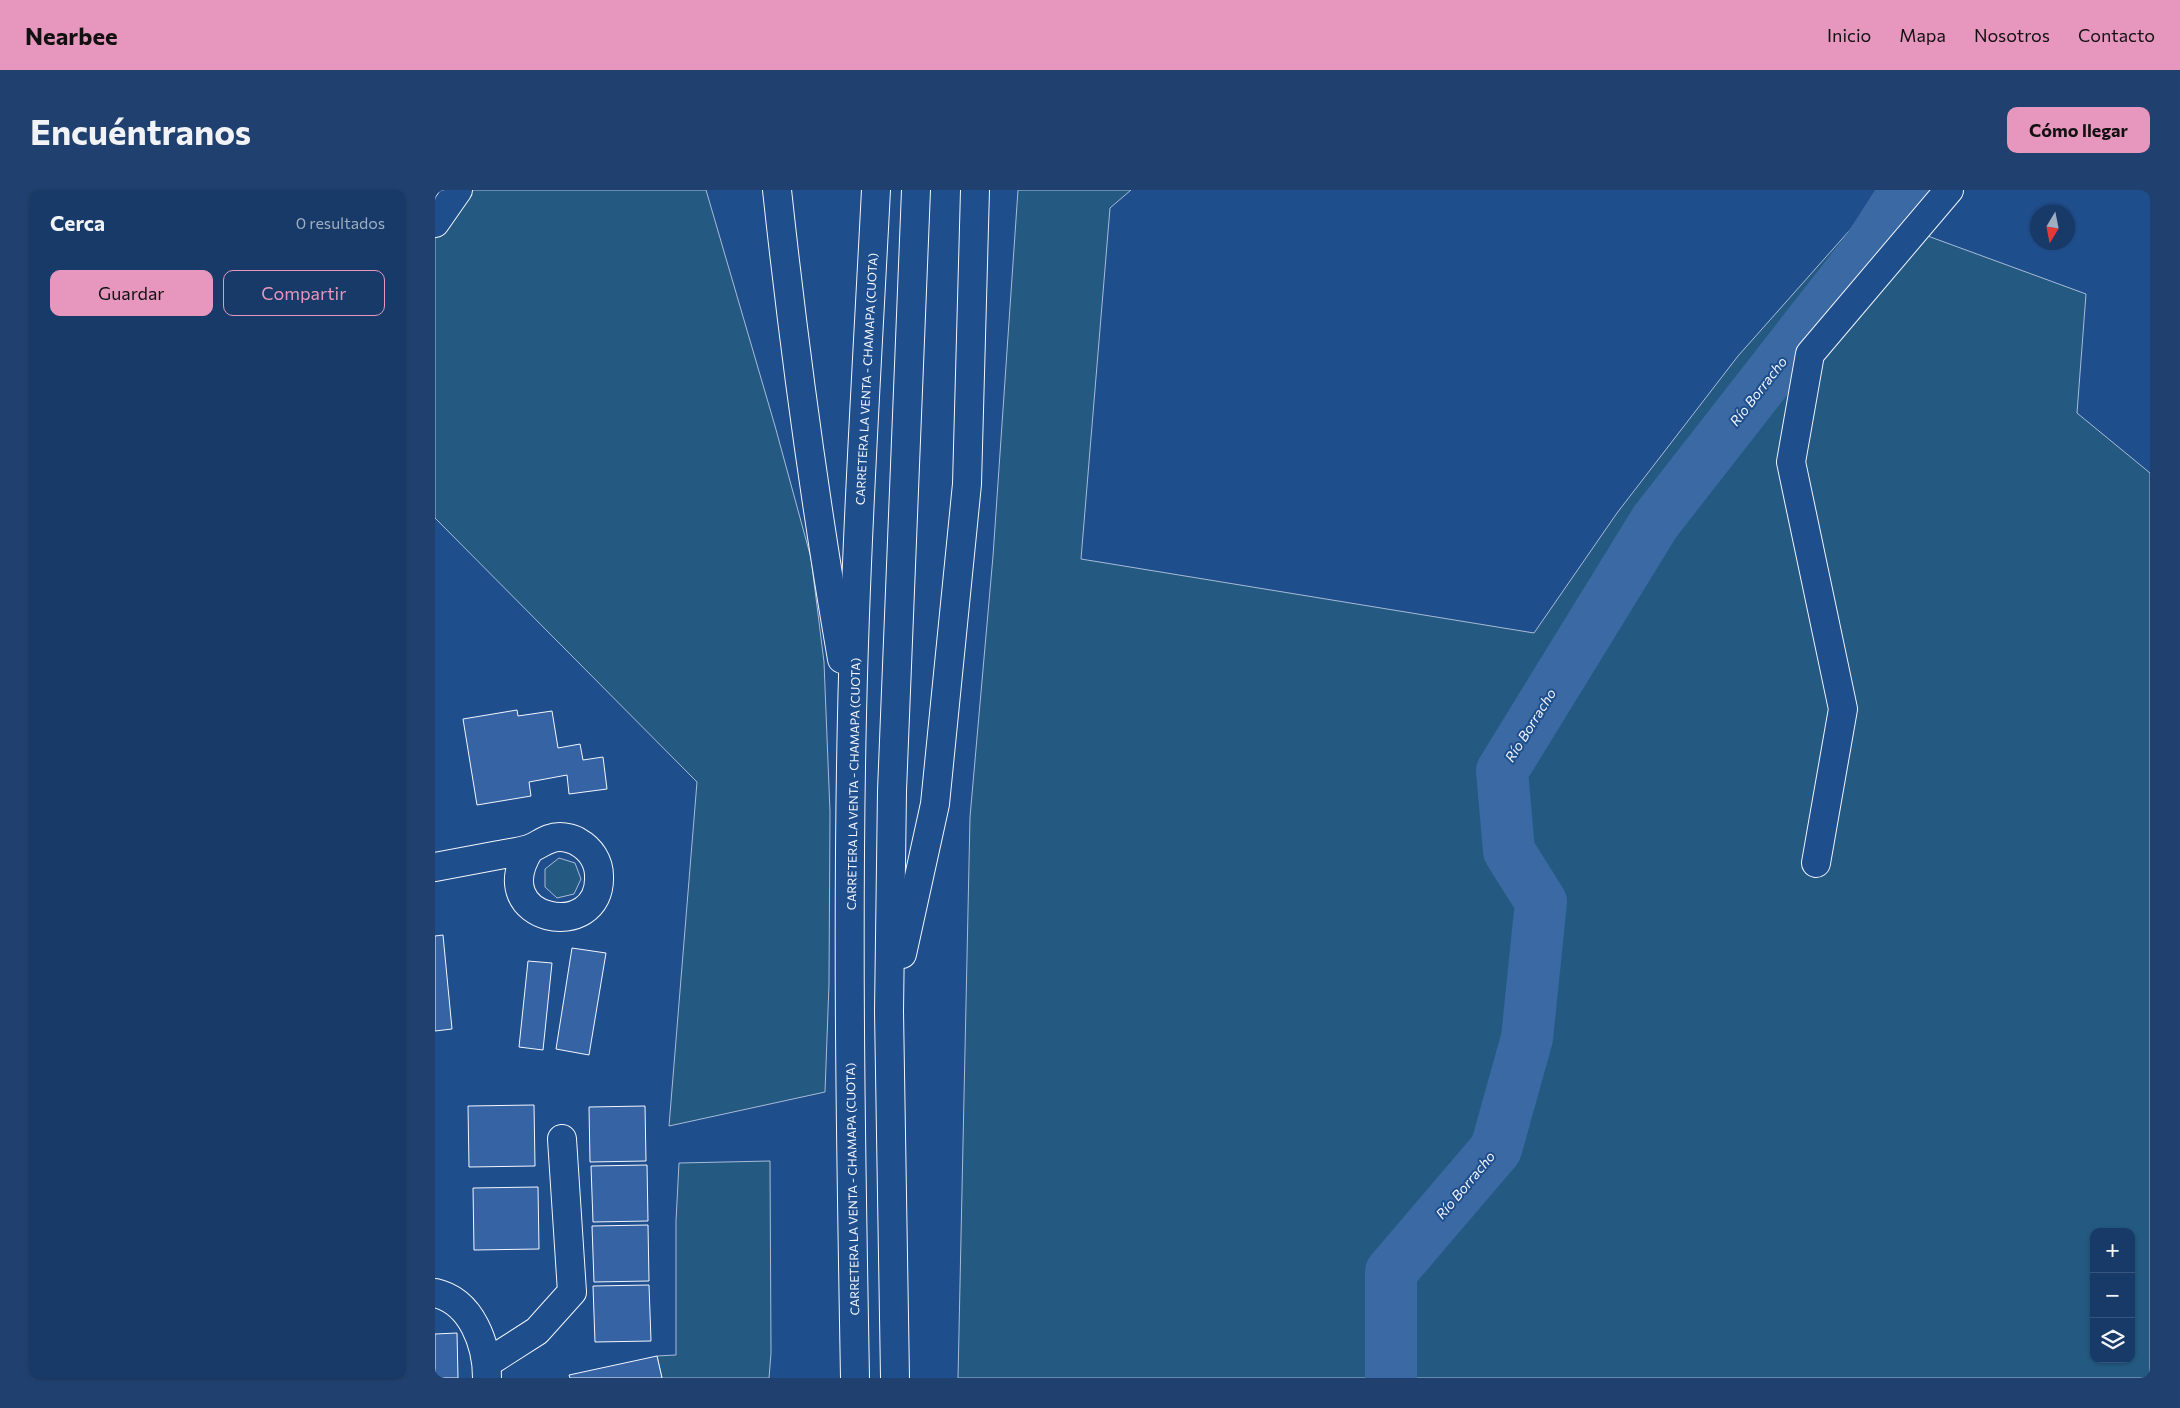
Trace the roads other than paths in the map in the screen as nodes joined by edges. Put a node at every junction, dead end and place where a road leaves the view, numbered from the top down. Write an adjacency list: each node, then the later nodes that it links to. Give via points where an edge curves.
1 (458, 190): 7 (main road)
2 (777, 190): 8 (main road, via 820,531)
3 (875, 190): 8 (main road, CARRETERA LA VENTA - CHAMAPA (CUOTA))
4 (917, 190): 12 (main road, via 893,791)
5 (975, 190): 12 (main road, via 967,484 935,804)
6 (1949, 190): 10 (main road, via 1810,354 1791,462 1843,709)
7 (435, 223)
8 (852, 715): 16 (main road, CARRETERA LA VENTA - CHAMAPA (CUOTA), via 850,1078)
9 (530, 849): 11 (main road)
10 (1816, 863)
11 (435, 867)
12 (889, 1011): 17 (main road)
13 (563, 1139): 15 (main road, via 572,1292 537,1331)
14 (435, 1293): 15 (main road, via 442,1294 464,1310 481,1336)
15 (487, 1371)
16 (855, 1378)
17 (895, 1378)

